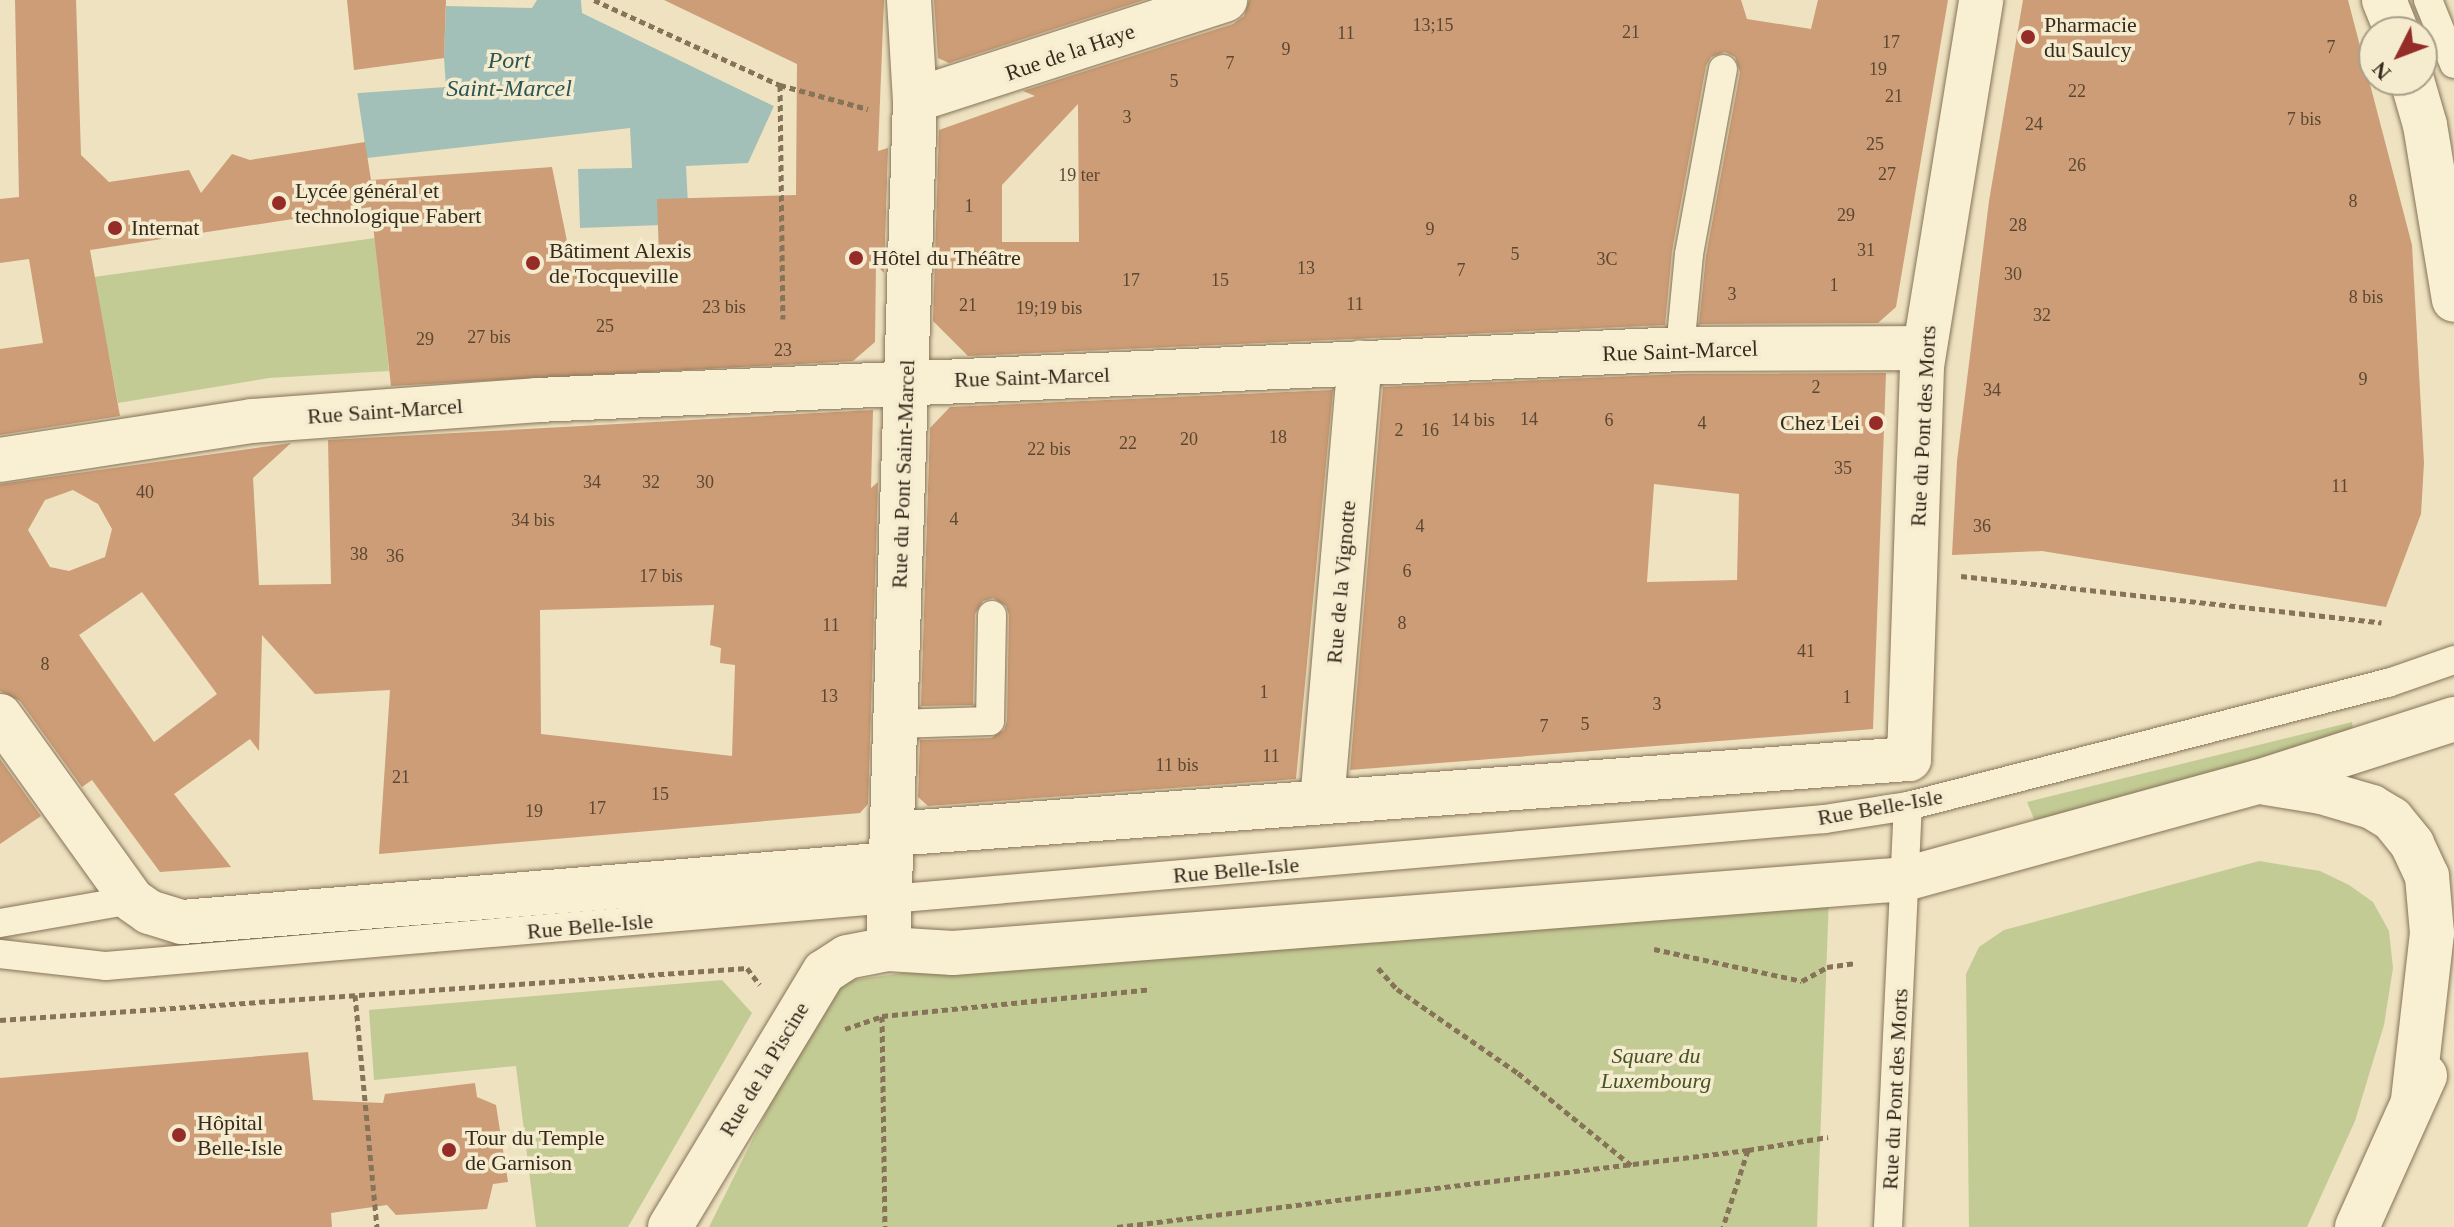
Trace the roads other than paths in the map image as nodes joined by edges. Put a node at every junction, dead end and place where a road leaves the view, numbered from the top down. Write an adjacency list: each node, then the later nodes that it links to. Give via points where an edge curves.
1 (909, 0): 8 (street, Rue du Pont Saint-Marcel)
2 (1225, 0): 8 (street, Rue de la Haye)
3 (1981, 0): 10 (street, Rue du Pont des Morts)
4 (2428, 0): 5 (lane)
5 (2454, 64)
6 (1723, 69): 11 (lane, via 1689,254)
7 (2417, 96): 9 (street)
8 (915, 107): 13 (street, Rue du Pont Saint-Marcel)
9 (2454, 300)
10 (1924, 348): 11 (street, Rue Saint-Marcel); 20 (street, Rue du Pont des Morts)
11 (1680, 349): 12 (street, Rue Saint-Marcel)
12 (1360, 363): 13 (street, Rue Saint-Marcel); 22 (street, Rue de la Vignotte)
13 (906, 381): 14 (street, Rue Saint-Marcel, via 252,421); 19 (street, Rue du Pont Saint-Marcel)
14 (0, 460)
15 (992, 615): 19 (lane, via 990,721)
16 (2454, 660): 23 (lane, Rue Belle-Isle, via 2388,683)
17 (0, 716): 26 (street)
18 (2454, 719): 21 (street)
19 (895, 724): 24 (street, Rue du Pont Saint-Marcel)
20 (1909, 759): 22 (street, Rue Belle-Isle)
21 (2258, 782): 25 (street); 31 (street, via 2321,792 2392,819 2412,844 2427,876 2432,933)
22 (1322, 802): 24 (street, Rue Belle-Isle)
23 (1908, 806): 24 (lane, Rue Belle-Isle, via 1825,819); 25 (lane, Rue du Pont des Morts)
24 (891, 867): 26 (street, Rue Belle-Isle, via 230,920 182,922); 28 (street, Rue du Pont Saint-Marcel); 29 (lane, Rue Belle-Isle, via 106,966)
25 (1905, 879): 28 (street, via 953,953); 33 (lane, Rue du Pont des Morts)
26 (140, 906): 27 (lane)
27 (0, 923)
28 (888, 949): 32 (street, Rue de la Piscine, via 847,957 824,972)
29 (0, 954)
30 (2454, 978): 31 (street)
31 (2413, 1101): 34 (street)
32 (670, 1227)
33 (1888, 1227)
34 (2357, 1227)

